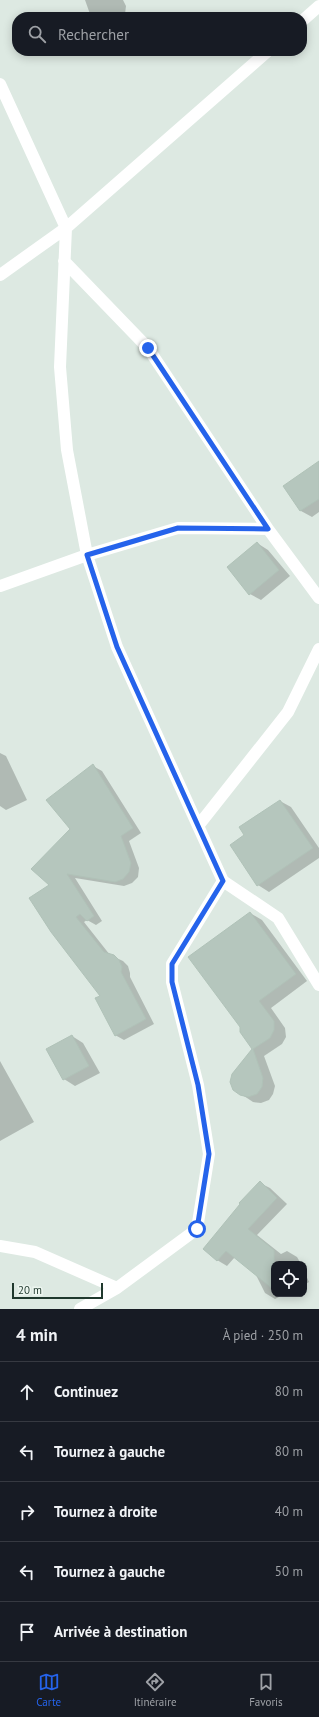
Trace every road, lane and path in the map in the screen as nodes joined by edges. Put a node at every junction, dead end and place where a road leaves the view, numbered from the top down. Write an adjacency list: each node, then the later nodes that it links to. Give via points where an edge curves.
1 (319, 6): 2 (street)
2 (307, 17)
3 (262, 56): 5 (street)
4 (0, 84): 5 (street)
5 (66, 228): 6 (street); 7 (street)
6 (64, 261): 8 (street, via 148,348); 9 (street, via 60,367 67,450)
7 (0, 275)
8 (268, 529): 9 (street, via 178,528); 11 (street)
9 (87, 555): 10 (street); 13 (street, via 117,647)
10 (0, 586)
11 (319, 598)
12 (319, 649): 13 (street, via 288,712)
13 (198, 826): 14 (street)
14 (223, 881): 15 (street, via 278,918); 17 (street, via 172,964 172,982 198,1085 209,1154 197,1229)
15 (319, 985)
16 (0, 1246): 17 (street, via 34,1252)
17 (117, 1288): 18 (street)
18 (80, 1309)

